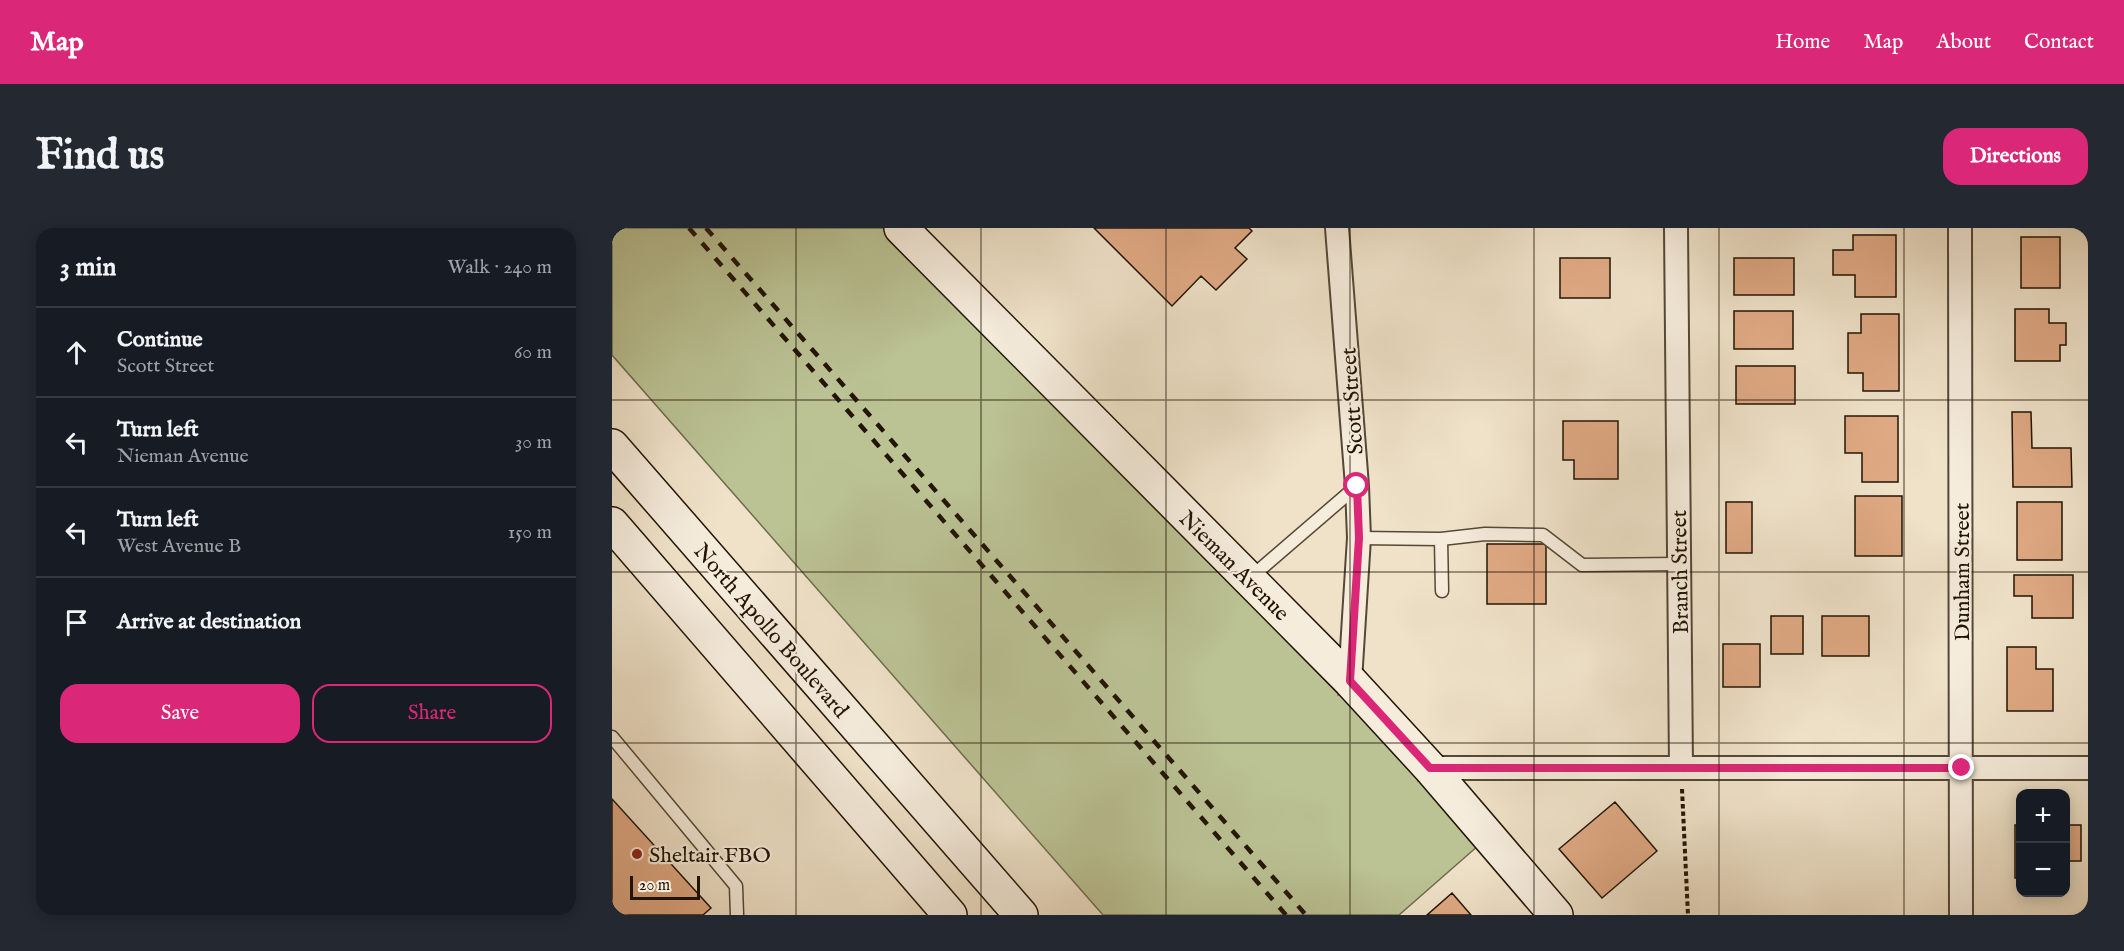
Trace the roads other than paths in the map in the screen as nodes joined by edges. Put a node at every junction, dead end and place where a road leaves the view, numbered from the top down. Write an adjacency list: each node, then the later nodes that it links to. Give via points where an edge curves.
1 (901, 228): 11 (street, Nieman Avenue)
2 (1337, 228): 6 (street, Scott Street)
3 (1676, 228): 10 (street, Branch Street)
4 (1960, 228): 17 (street, Dunham Street)
5 (612, 446): 21 (street, North Apollo Boulevard)
6 (1357, 486): 8 (street, Scott Street); 11 (lane)
7 (612, 524): 20 (street)
8 (1359, 538): 9 (lane); 13 (street, Scott Street)
9 (1441, 539): 10 (lane, via 1485,534 1543,536 1582,564); 12 (lane)
10 (1679, 564): 15 (street, Branch Street)
11 (1248, 579): 13 (street, Nieman Avenue)
12 (1442, 591)
13 (1350, 681): 16 (street, Nieman Avenue)
14 (612, 737): 19 (lane, via 736,886)
15 (1681, 767): 16 (street); 17 (street)
16 (1430, 768): 22 (street, Nieman Avenue)
17 (1962, 768): 18 (street); 23 (street, Dunham Street)
18 (2088, 768)
19 (737, 915)
20 (950, 915)
21 (1021, 915)
22 (1556, 915)
23 (1961, 915)

